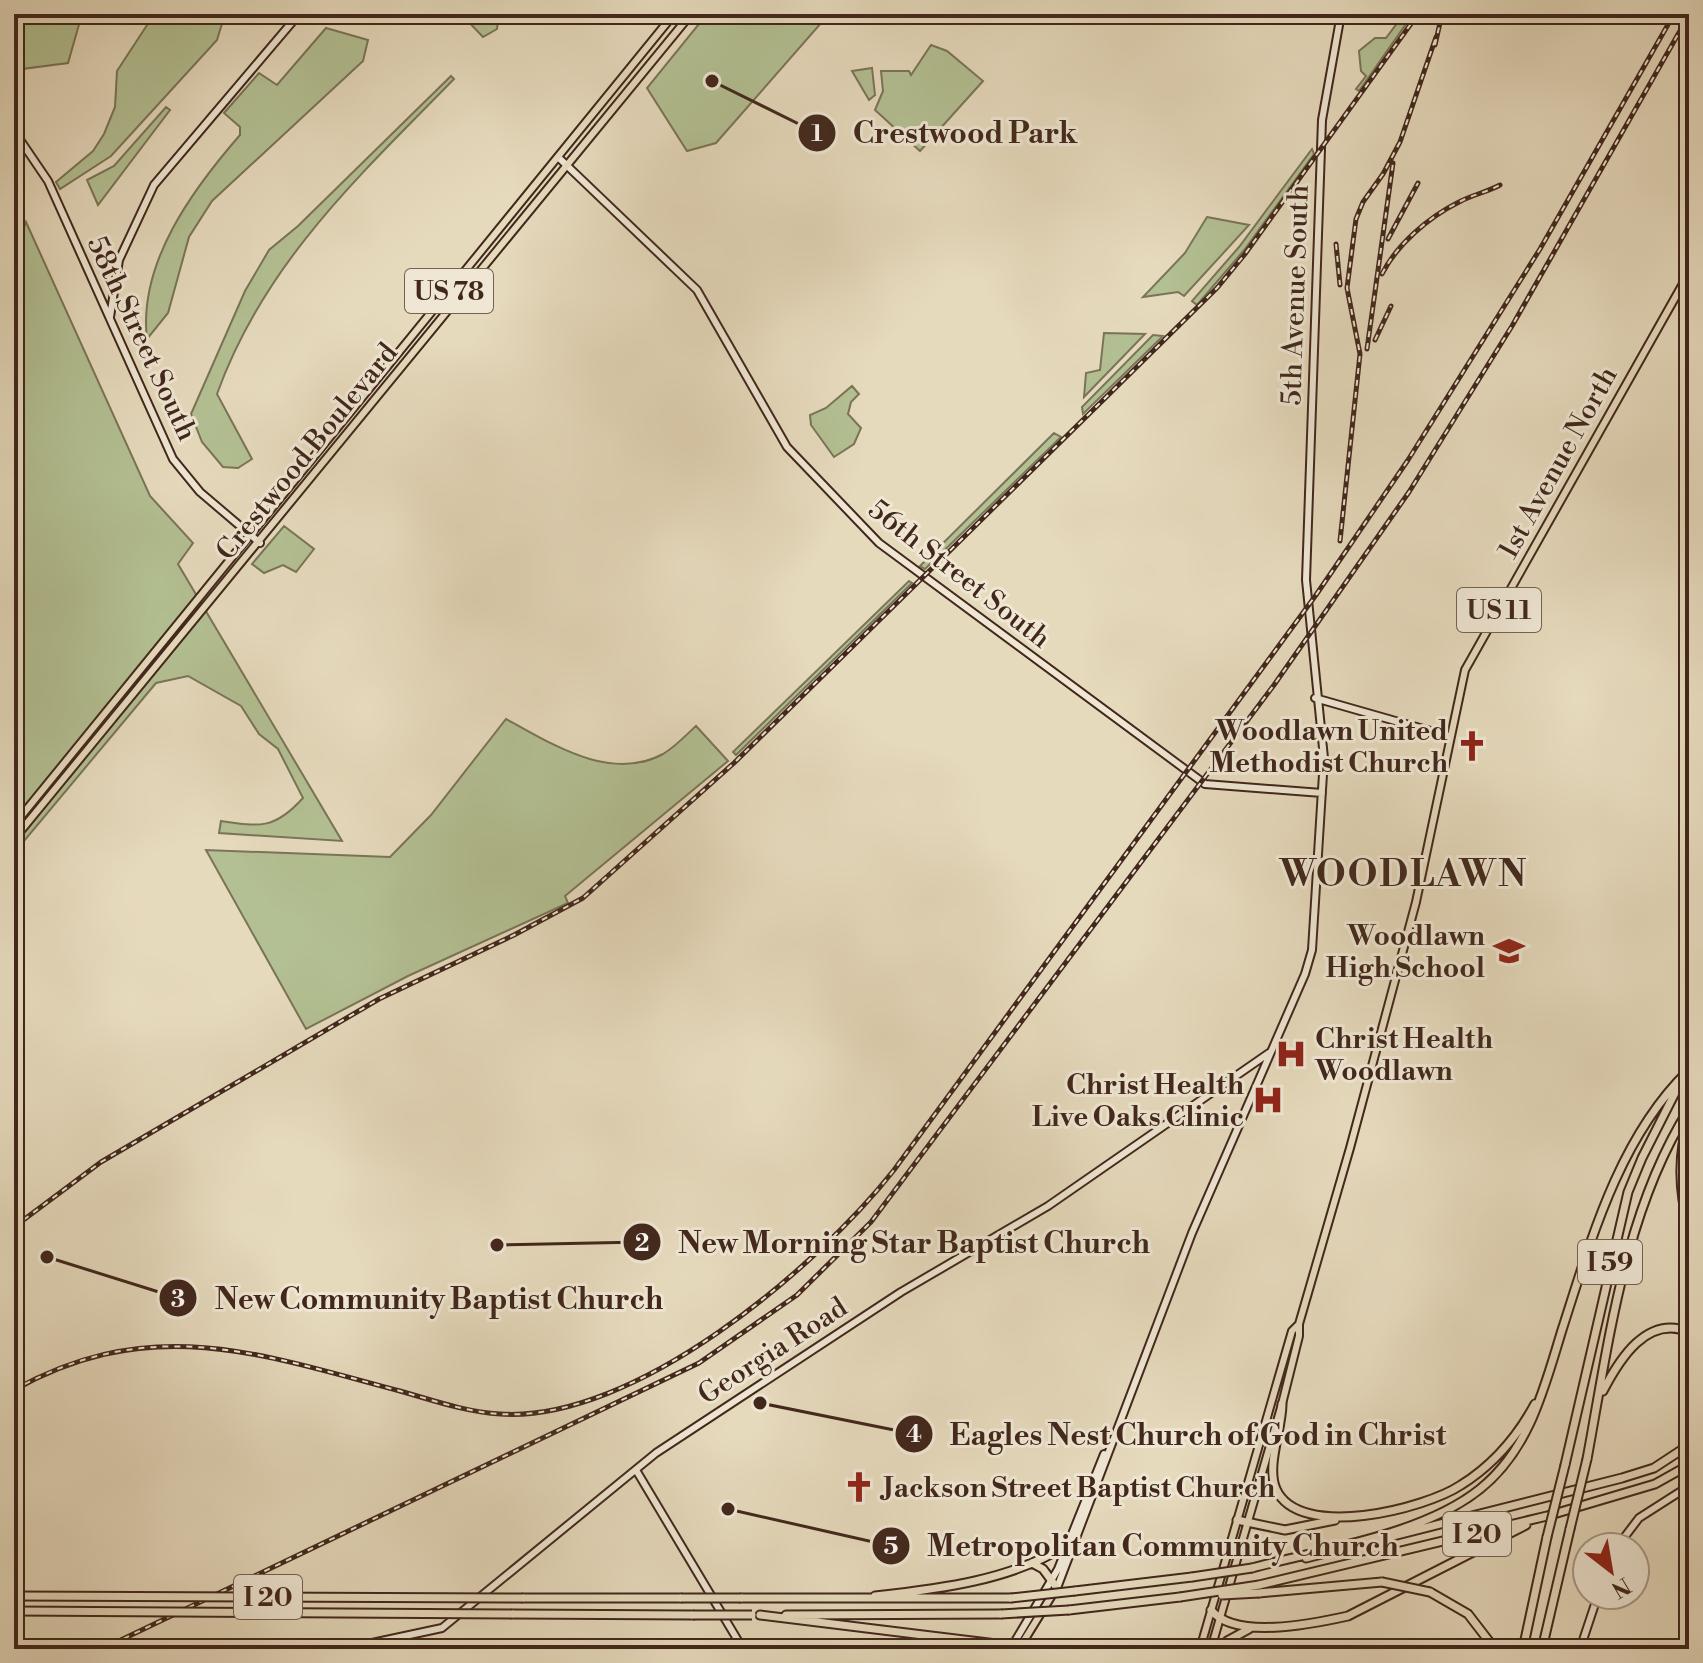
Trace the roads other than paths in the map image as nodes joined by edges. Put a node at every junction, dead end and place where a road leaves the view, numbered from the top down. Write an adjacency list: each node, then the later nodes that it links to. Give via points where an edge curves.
1 (299, 14): 9 (street, via 154,185 119,260)
2 (674, 14): 6 (main road, Crestwood Boulevard / US 78)
3 (691, 14): 7 (main road, Crestwood Boulevard / US 78)
4 (1341, 14): 12 (street, 5th Avenue South, via 1322,120 1306,580)
5 (14, 131): 9 (street, 58th Street South, via 40,165)
6 (558, 157): 7 (street, 56th Street South); 10 (main road, Crestwood Boulevard / US 78)
7 (567, 166): 11 (main road, Crestwood Boulevard / US 78); 14 (street, 56th Street South, via 697,290 783,441 879,543 1209,786)
8 (1689, 273): 13 (main road, 1st Avenue North / US 11, via 1465,670)
9 (110, 320): 10 (street, 58th Street South, via 173,459 200,492)
10 (250, 535): 11 (street, 58th Street South); 15 (main road, Crestwood Boulevard / US 78)
11 (260, 543): 16 (main road, Crestwood Boulevard / US 78)
12 (1315, 698): 13 (street); 14 (street, 5th Avenue South, via 1323,747)
13 (1448, 736): 22 (main road, 1st Avenue North / US 11, via 1412,917)
14 (1322, 793): 17 (street, 5th Avenue South, via 1312,950)
15 (14, 825)
16 (14, 839)
17 (1269, 1053): 28 (street, 5th Avenue South); 30 (street, Georgia Road, via 1048,1206 832,1336)
18 (1689, 1070): 24 (highway, I 20, via 1650,1118 1614,1184); 60 (highway, I 59, bridge, via 1628,1192)
19 (1689, 1109): 25 (highway, I 59, via 1651,1179)
20 (1689, 1119): 21 (highway, via 1679,1163)
21 (1689, 1229)
22 (1299, 1324): 26 (main road, 1st Avenue North / US 11); 34 (main road, 1st Avenue North / US 11, via 1292,1331)
23 (1689, 1332): 25 (highway, via 1664,1328 1635,1344)
24 (1545, 1385): 32 (highway, via 1522,1428 1460,1486 1417,1503); 39 (highway, I 20, via 1523,1439 1480,1490 1415,1523)
25 (1598, 1400): 61 (highway, I 59, bridge)
26 (1282, 1404): 32 (highway, via 1273,1478 1277,1491 1305,1515); 35 (main road, 1st Avenue North / US 11)
27 (1689, 1445): 39 (highway, via 1654,1468 1622,1478 1340,1552)
28 (1107, 1451): 37 (street); 41 (street)
29 (1689, 1465): 33 (highway, I 20, via 1655,1484)
30 (636, 1470): 53 (street, Georgia Road, via 442,1628); 54 (street)
31 (1689, 1486): 36 (street, via 1639,1518)
32 (1345, 1516): 35 (highway, via 1285,1530)
33 (1547, 1516): 42 (highway, I 20); 50 (highway, via 1348,1616)
34 (1237, 1520): 35 (highway); 45 (main road, 1st Avenue North / US 11)
35 (1248, 1522): 49 (main road, 1st Avenue North / US 11)
36 (1629, 1531)
37 (1068, 1544): 38 (highway); 40 (street)
38 (1032, 1563): 40 (highway); 44 (highway, via 942,1587)
39 (1276, 1563): 44 (highway, I 20, bridge, via 1011,1598)
40 (1052, 1580): 41 (highway); 52 (street)
41 (1057, 1588): 52 (main road)
42 (1259, 1589): 48 (highway, I 20, bridge, via 1001,1614); 59 (highway, bridge, via 1382,1582 1430,1592 1468,1614)
43 (14, 1596): 44 (highway, I 20, bridge)
44 (840, 1600)
45 (1211, 1610): 49 (highway); 56 (main road, 1st Avenue North / US 11)
46 (14, 1611): 48 (highway, I 20, bridge)
47 (1593, 1611): 62 (street)
48 (756, 1615): 51 (highway)
49 (1220, 1621): 50 (highway); 57 (main road, 1st Avenue North / US 11)
50 (1255, 1627): 58 (highway, via 1227,1641)
51 (986, 1646): 52 (highway)
52 (1016, 1648): 55 (main road)
53 (344, 1649)
54 (743, 1649)
55 (1029, 1649)
56 (1200, 1649)
57 (1211, 1649)
58 (1224, 1649)
59 (1495, 1649)
60 (1523, 1649)
61 (1542, 1649)
62 (1580, 1649)

